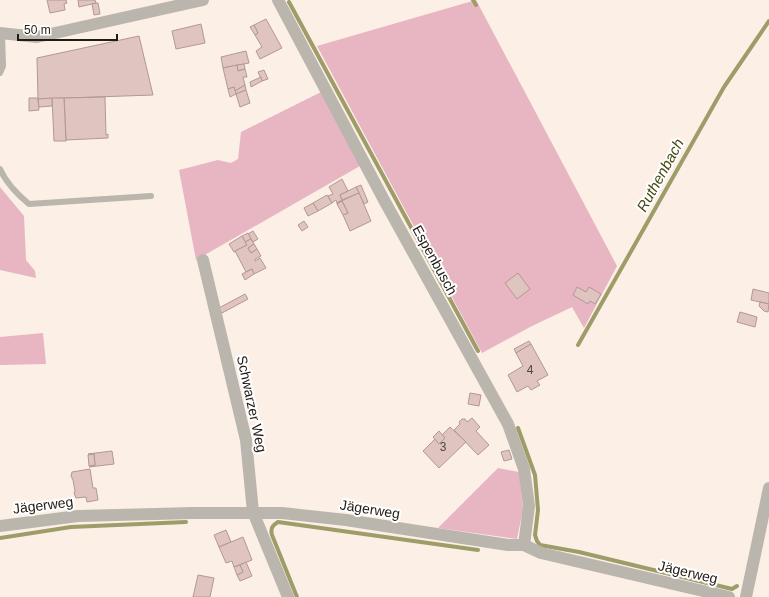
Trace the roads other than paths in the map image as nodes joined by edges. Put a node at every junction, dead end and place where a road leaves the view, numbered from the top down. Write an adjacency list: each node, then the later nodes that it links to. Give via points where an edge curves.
1 (203, 0): 3 (street, via 37,37)
2 (278, 0): 11 (street, Espenbusch, via 508,424 524,469 528,506)
3 (1, 33): 4 (lane, via 3,66)
4 (0, 73)
5 (0, 169): 6 (lane, via 19,196 29,204)
6 (151, 196)
7 (203, 260): 9 (street, Schwarzer Weg, via 246,440)
8 (769, 488): 14 (street)
9 (253, 512): 10 (street, Jägerweg, via 78,516); 11 (street, Jägerweg, via 346,520 508,545); 12 (street, Schwarzer Weg)
10 (0, 526)
11 (524, 544): 13 (street, Jägerweg, via 541,553)
12 (288, 597)
13 (729, 597)
14 (746, 597)

